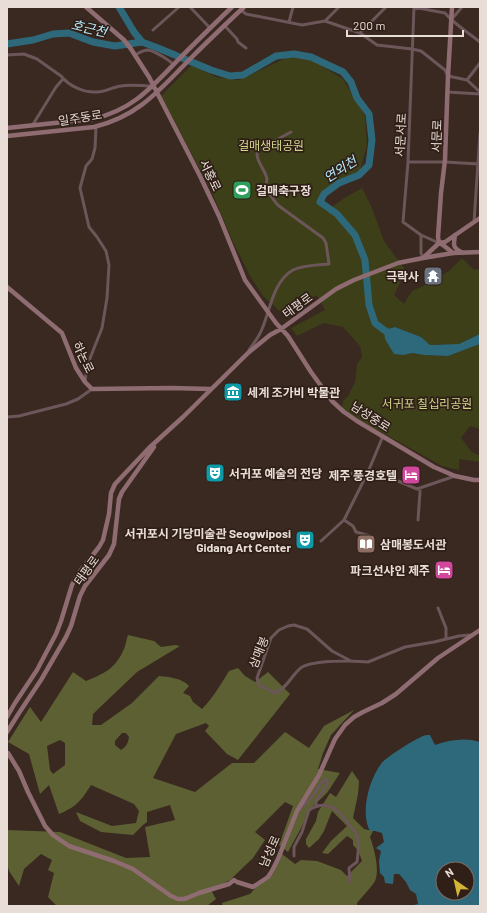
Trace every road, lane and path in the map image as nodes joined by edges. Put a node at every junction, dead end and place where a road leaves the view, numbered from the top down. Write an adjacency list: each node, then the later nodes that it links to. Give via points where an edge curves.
1 (86, 7): 23 (street, 서홍로, via 124,40)
2 (179, 7): 17 (street)
3 (190, 7): 16 (street)
4 (232, 7): 16 (street)
5 (293, 7): 14 (street)
6 (339, 7): 12 (street)
7 (386, 7): 18 (street)
8 (413, 7): 13 (street, via 446,13); 21 (street, 서문서로)
9 (452, 7): 13 (street, 서문로)
10 (462, 7): 13 (street)
11 (243, 9): 14 (street, via 246,14); 15 (street)
12 (325, 20): 14 (street, via 302,25); 18 (street)
13 (451, 20): 19 (street); 26 (street, 서문로)
14 (289, 22)
15 (224, 26): 20 (street); 31 (street, 일주동로)
16 (210, 28): 25 (street, 일주동로)
17 (153, 30)
18 (360, 33): 21 (street, via 377,45)
19 (480, 42)
20 (246, 48)
21 (412, 49): 26 (street, via 421,51); 39 (street, 서문서로)
22 (7, 55): 27 (street, via 24,54 37,59)
23 (135, 55): 25 (street, via 148,50); 29 (street, 서홍로)
24 (480, 63): 28 (street)
25 (174, 65): 29 (street, 일주동로)
26 (448, 76): 28 (street); 30 (street, 서문로)
27 (63, 79): 29 (street, via 85,91 97,92 121,86); 33 (street)
28 (467, 80): 32 (street)
29 (153, 86): 31 (street, 서홍로); 33 (street, 일주동로, via 131,104 102,117)
30 (447, 92): 32 (street); 40 (street, 서문로)
31 (157, 93): 34 (street, 일주동로, via 121,118); 52 (street, 서홍로, via 219,216 245,280)
32 (480, 93)
33 (32, 126): 35 (street, 일주동로)
34 (96, 126): 38 (street, 일주동로); 55 (street, via 95,148 92,159 86,166 80,188 90,227 106,251 109,265 102,328 87,366)
35 (7, 128)
36 (291, 132): 52 (street, via 258,150 258,160 275,202 324,238 329,264 289,272 280,282)
37 (480, 133): 41 (street)
38 (7, 136)
39 (408, 162): 40 (street); 44 (street, 서문서로, via 403,222)
40 (445, 162): 41 (street); 46 (street, 서문로)
41 (479, 164): 43 (street)
42 (480, 218): 43 (street)
43 (474, 222): 45 (street)
44 (421, 234): 46 (street, 서문서로); 50 (street)
45 (455, 235): 46 (street); 49 (street, via 454,247)
46 (439, 243): 48 (street); 50 (street)
47 (480, 252): 49 (street, 태평로)
48 (453, 253): 49 (street, 태평로); 50 (street, 태평로)
49 (462, 253)
50 (423, 258): 53 (street, 태평로, via 398,263 354,280 336,289)
51 (7, 287): 55 (street, 하논로, via 62,333 76,368)
52 (268, 312): 53 (street, 서홍로); 54 (street, via 263,328)
53 (281, 329): 54 (street, 태평로); 59 (street, 남성중로, via 332,401 357,421)
54 (248, 353): 57 (street, 태평로)
55 (85, 382): 56 (street, 하논로)
56 (92, 389): 57 (street, 하논로); 58 (street, via 66,404)
57 (210, 389): 60 (street, 태평로)
58 (7, 417)
59 (383, 436): 61 (street); 63 (street, 남성중로, via 434,467)
60 (160, 438): 75 (street, 태평로, via 115,484 111,493 103,540 78,574 52,641); 76 (street, 태평로, via 122,492 114,544 109,555 85,586 66,637)
61 (368, 472): 62 (street); 65 (street, via 378,478); 66 (street)
62 (339, 475)
63 (455, 476): 64 (street, 남성중로); 65 (street)
64 (480, 480)
65 (420, 488): 67 (street)
66 (344, 520): 68 (street, via 353,526 356,532 370,536); 69 (street)
67 (418, 520)
68 (369, 538)
69 (321, 541)
70 (438, 608): 73 (street, via 446,628)
71 (480, 630): 72 (street, 남성로)
72 (470, 637): 73 (street, 삼매봉, via 463,635); 79 (street, 남성로, via 438,658 396,694 350,721 336,739 321,772)
73 (446, 639): 74 (street, 삼매봉, via 405,647 368,662)
74 (351, 661): 74 (street, 삼매봉, via 332,651 307,629 288,626 271,638 257,678 258,686 275,693 280,692 302,667 310,664)
75 (7, 717)
76 (7, 732)
77 (7, 753): 79 (street, 남성로, via 19,771 45,826 53,835 72,848 133,869 178,899 229,884 234,880 254,888 268,878)
78 (316, 806): 79 (street, via 316,801 328,783 326,779); 80 (street, via 309,810 294,847); 81 (street, via 328,805 342,814 357,835 357,862 349,868)
79 (297, 811)
80 (294, 856)
81 (350, 882)

